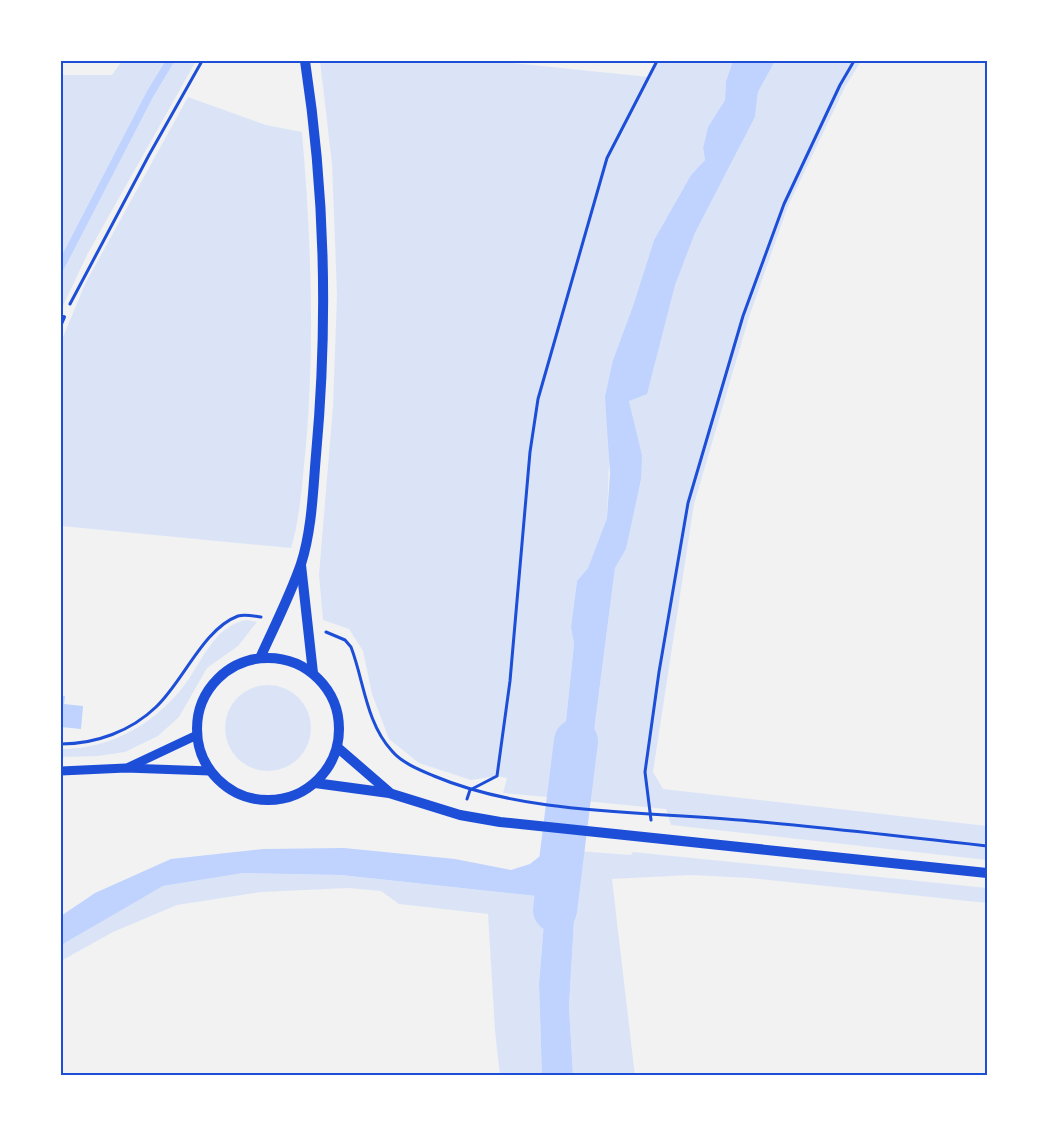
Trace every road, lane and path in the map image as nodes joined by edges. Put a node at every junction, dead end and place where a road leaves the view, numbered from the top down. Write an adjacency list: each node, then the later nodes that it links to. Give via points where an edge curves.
1 (202, 61): 5 (path, via 117,213)
2 (305, 61): 7 (main road, via 318,175 323,316 317,441)
3 (658, 61): 19 (path, via 607,158 540,390 530,452 519,594 497,776)
4 (854, 61): 21 (path, via 784,204 743,316 688,503 645,772)
5 (64, 317): 6 (lane)
6 (61, 324)
7 (301, 564): 10 (main road); 11 (main road)
8 (261, 617): 13 (path, via 239,616 218,628 162,701 140,720 99,740)
9 (322, 631): 19 (path, via 345,640 351,647 378,733 392,753 419,770)
10 (260, 658): 11 (main road, via 285,660); 12 (main road, via 227,670 211,686 200,706)
11 (313, 673): 14 (main road, via 335,704 339,720)
12 (197, 735): 15 (street); 17 (main road, via 201,754)
13 (61, 744)
14 (337, 747): 18 (main road); 20 (main road)
15 (126, 768): 16 (street); 17 (street)
16 (61, 771)
17 (210, 771): 18 (main road, via 239,794 257,799 275,800 296,794)
18 (315, 783): 20 (main road)
19 (470, 790): 21 (path, via 504,798); 22 (path)
20 (389, 793): 22 (main road)
21 (652, 814): 23 (path, via 748,820)
22 (460, 815): 24 (main road, via 636,837)
23 (987, 846)
24 (987, 873)

